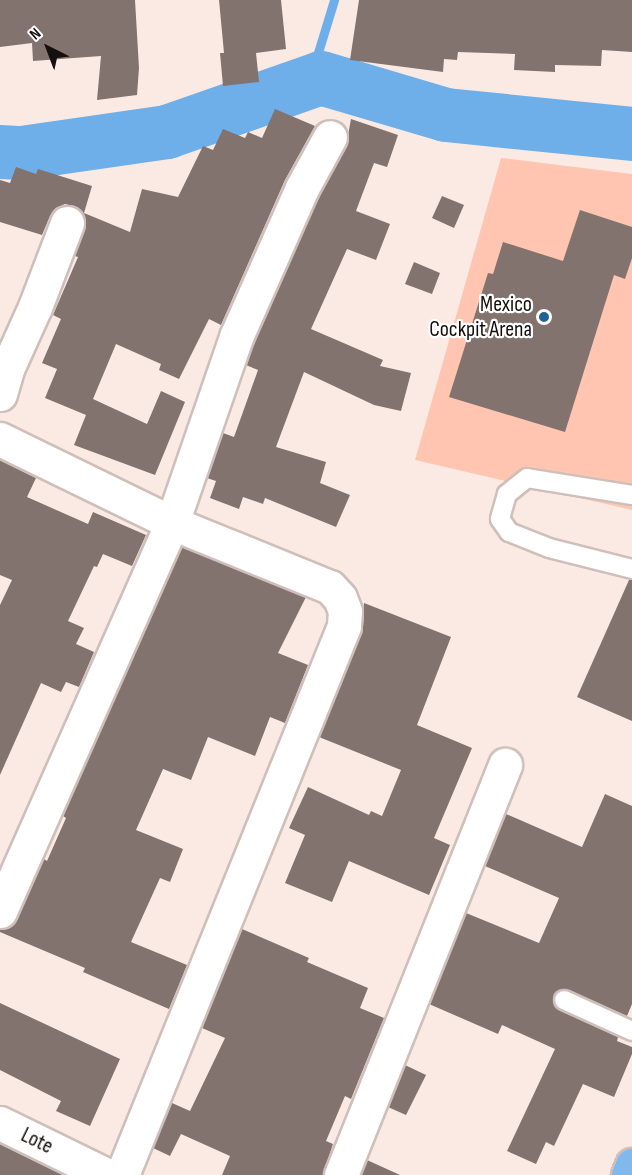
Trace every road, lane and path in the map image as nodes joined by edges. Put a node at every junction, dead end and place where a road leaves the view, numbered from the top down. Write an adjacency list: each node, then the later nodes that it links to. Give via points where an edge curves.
1 (330, 137): 6 (street, via 302,188 236,337)
2 (67, 223): 3 (street)
3 (0, 394)
4 (0, 439): 6 (street)
5 (632, 495): 7 (lane, via 527,478 507,494 500,519 510,532 549,548)
6 (172, 523): 9 (street); 15 (street, via 330,587 345,611 344,626)
7 (632, 569)
8 (505, 765): 16 (street)
9 (0, 911)
10 (564, 1000): 11 (lane)
11 (632, 1031)
12 (0, 1123): 14 (street, Lote)
13 (632, 1165): 17 (highway)
14 (106, 1175)
15 (122, 1175)
16 (341, 1175)
17 (628, 1175)

